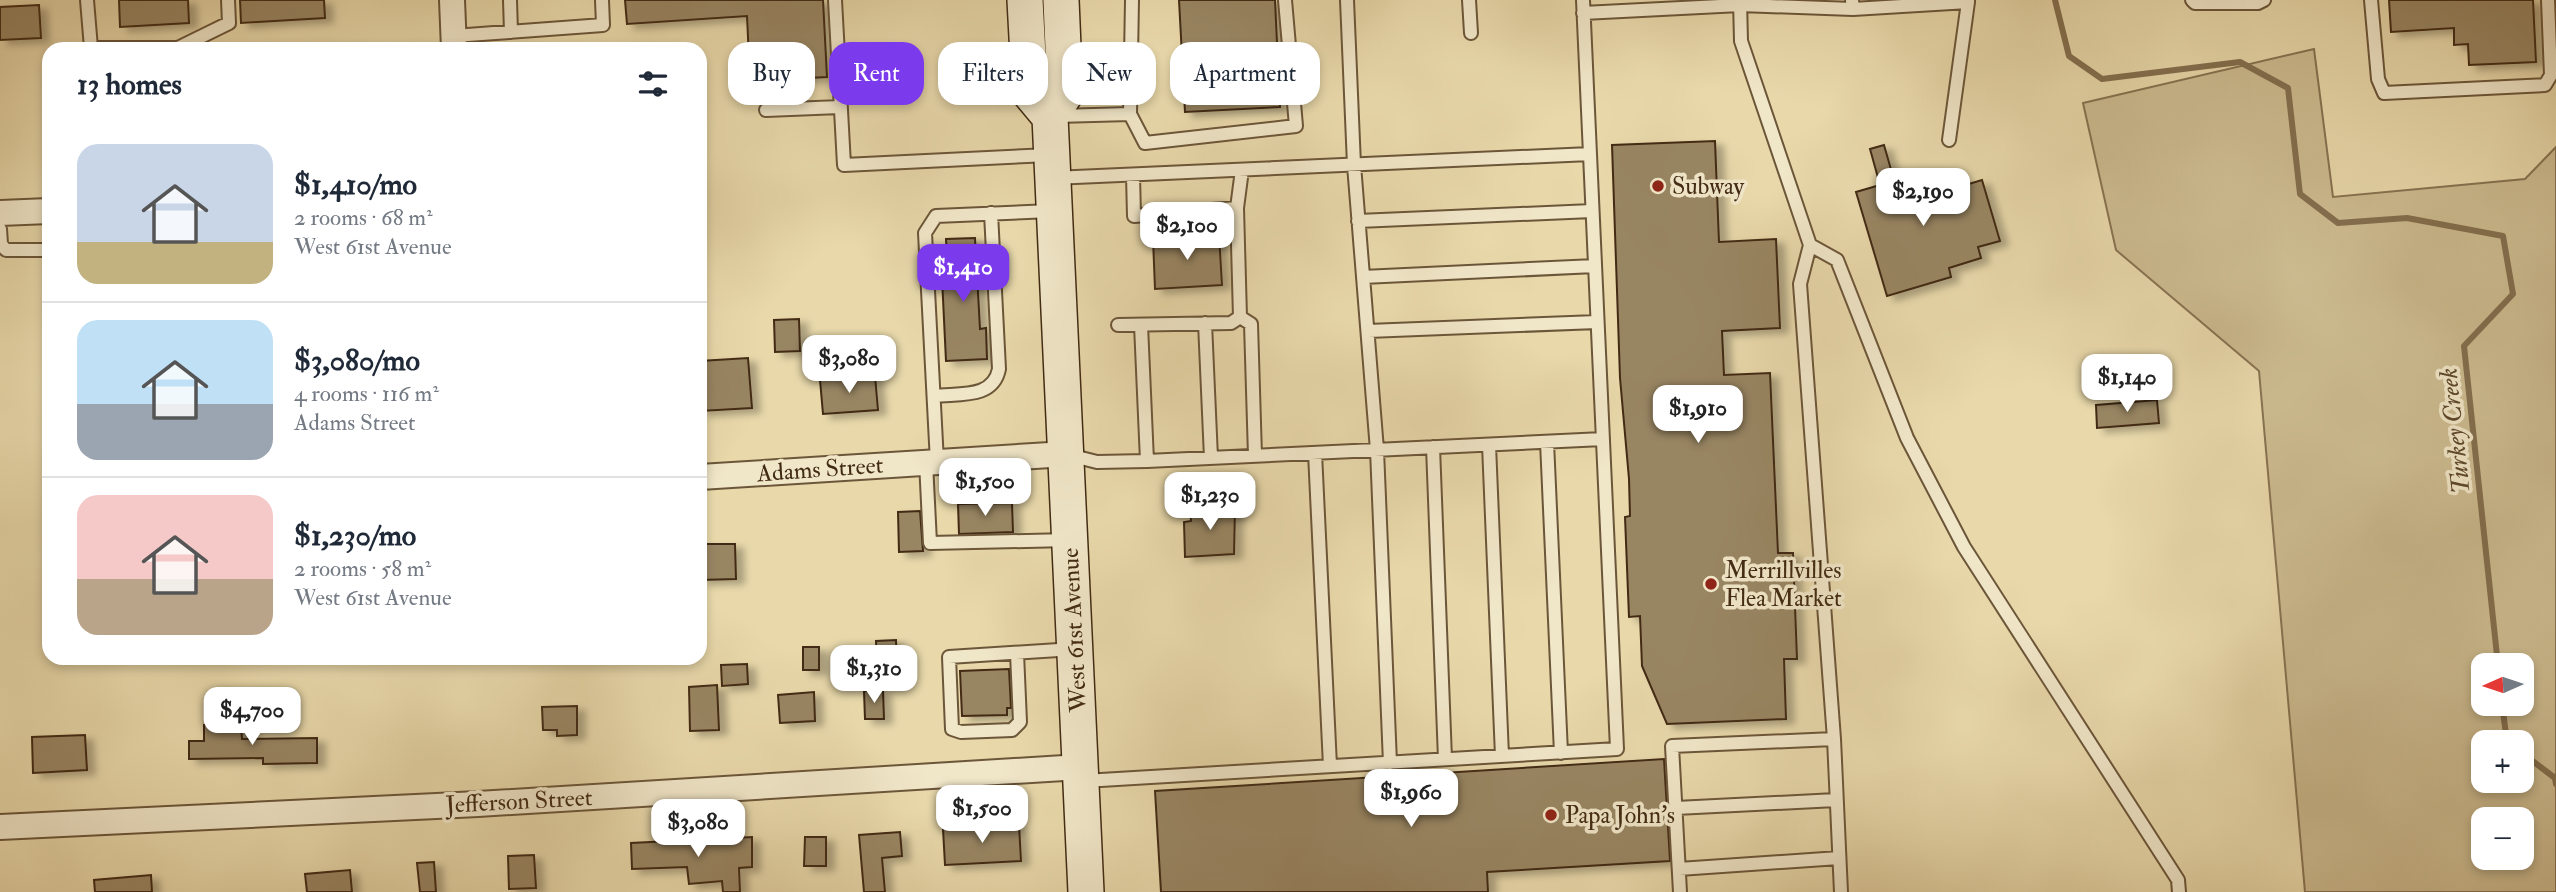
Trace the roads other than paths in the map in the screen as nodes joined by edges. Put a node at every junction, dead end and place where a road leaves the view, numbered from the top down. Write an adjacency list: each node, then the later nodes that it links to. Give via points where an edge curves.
1 (87, 0): 23 (lane)
2 (228, 0): 24 (lane, via 229,23)
3 (452, 0): 25 (street)
4 (510, 0): 21 (lane)
5 (601, 0): 21 (lane, via 603,25)
6 (835, 0): 26 (lane)
7 (1025, 0): 29 (main road, via 1030,93)
8 (1061, 0): 29 (main road, West 61st Avenue, via 1065,94)
9 (1132, 0): 28 (lane)
10 (1285, 0): 28 (lane, via 1296,126 1145,143)
11 (1346, 0): 32 (lane)
12 (1469, 0): 22 (lane)
13 (2192, 0): 14 (lane)
14 (2264, 0)
15 (2371, 0): 16 (lane, via 2378,79 2384,93 2545,85 2551,75)
16 (2548, 0)
17 (1968, 1): 19 (lane); 30 (lane)
18 (1740, 3): 19 (lane); 20 (lane); 43 (lane, via 1741,41)
19 (1853, 4)
20 (1583, 6): 31 (lane)
21 (512, 32): 25 (lane)
22 (1471, 33)
23 (90, 42)
24 (190, 42)
25 (454, 42)
26 (840, 107): 27 (lane); 35 (lane, via 844,165)
27 (766, 110)
28 (1130, 114): 29 (lane)
29 (1050, 117): 35 (main road, West 61st Avenue)
30 (1949, 140)
31 (1590, 154): 32 (lane); 38 (lane)
32 (1354, 165): 33 (lane); 41 (lane)
33 (1242, 170): 34 (lane); 36 (lane)
34 (1133, 175): 35 (lane); 36 (lane, via 1134,216)
35 (1053, 181): 40 (lane); 60 (main road, West 61st Avenue)
36 (1237, 208): 47 (lane)
37 (42, 211): 39 (street)
38 (1592, 211): 41 (lane); 45 (lane)
39 (0, 213)
40 (991, 214): 53 (lane, via 996,383 987,391); 53 (lane, via 936,216 925,233)
41 (1359, 221): 46 (lane)
42 (0, 229): 44 (lane, via 6,250)
43 (1810, 245): 69 (lane, via 1800,284); 84 (lane, via 1837,260 1907,438 1964,547 2178,880)
44 (42, 250)
45 (1595, 266): 46 (lane); 48 (lane)
46 (1363, 277): 52 (lane)
47 (1240, 317): 49 (lane, via 1231,323); 61 (lane, via 1251,324)
48 (1597, 322): 52 (lane); 54 (lane)
49 (1205, 324): 51 (lane); 62 (lane)
50 (1118, 325): 51 (lane)
51 (1141, 325): 63 (lane)
52 (1368, 331): 58 (lane)
53 (934, 396): 64 (lane)
54 (1602, 439): 55 (lane); 70 (lane, via 1617,750)
55 (1547, 442): 56 (lane); 70 (lane)
56 (1489, 445): 57 (lane); 71 (lane)
57 (1433, 447): 58 (lane); 72 (lane)
58 (1377, 450): 59 (lane); 73 (lane)
59 (1315, 453): 61 (lane); 74 (lane)
60 (1066, 454): 63 (lane, via 1097,462); 64 (street, Adams Street); 66 (main road, West 61st Avenue)
61 (1255, 456): 62 (lane)
62 (1211, 458): 63 (lane)
63 (1147, 461)
64 (932, 462): 65 (street, Adams Street); 66 (lane, via 930,543)
65 (707, 477)
66 (1070, 540): 67 (main road, West 61st Avenue)
67 (1075, 649): 68 (lane); 75 (main road, West 61st Avenue)
68 (1017, 653): 68 (lane, via 949,657 952,729 1012,730 1020,722)
69 (1834, 739): 76 (lane); 77 (lane, via 1672,746)
70 (1561, 753): 71 (lane)
71 (1502, 756): 72 (lane)
72 (1445, 760): 73 (lane)
73 (1390, 763): 74 (lane)
74 (1330, 766): 75 (lane)
75 (1080, 774): 78 (street, Jefferson Street); 81 (main road, West 61st Avenue)
76 (1836, 800): 77 (lane); 79 (lane)
77 (1676, 808): 80 (lane)
78 (0, 827)
79 (1839, 858): 80 (lane); 83 (lane)
80 (1679, 869): 82 (lane)
81 (1086, 892)
82 (1680, 892)
83 (1841, 892)
84 (2179, 892)

